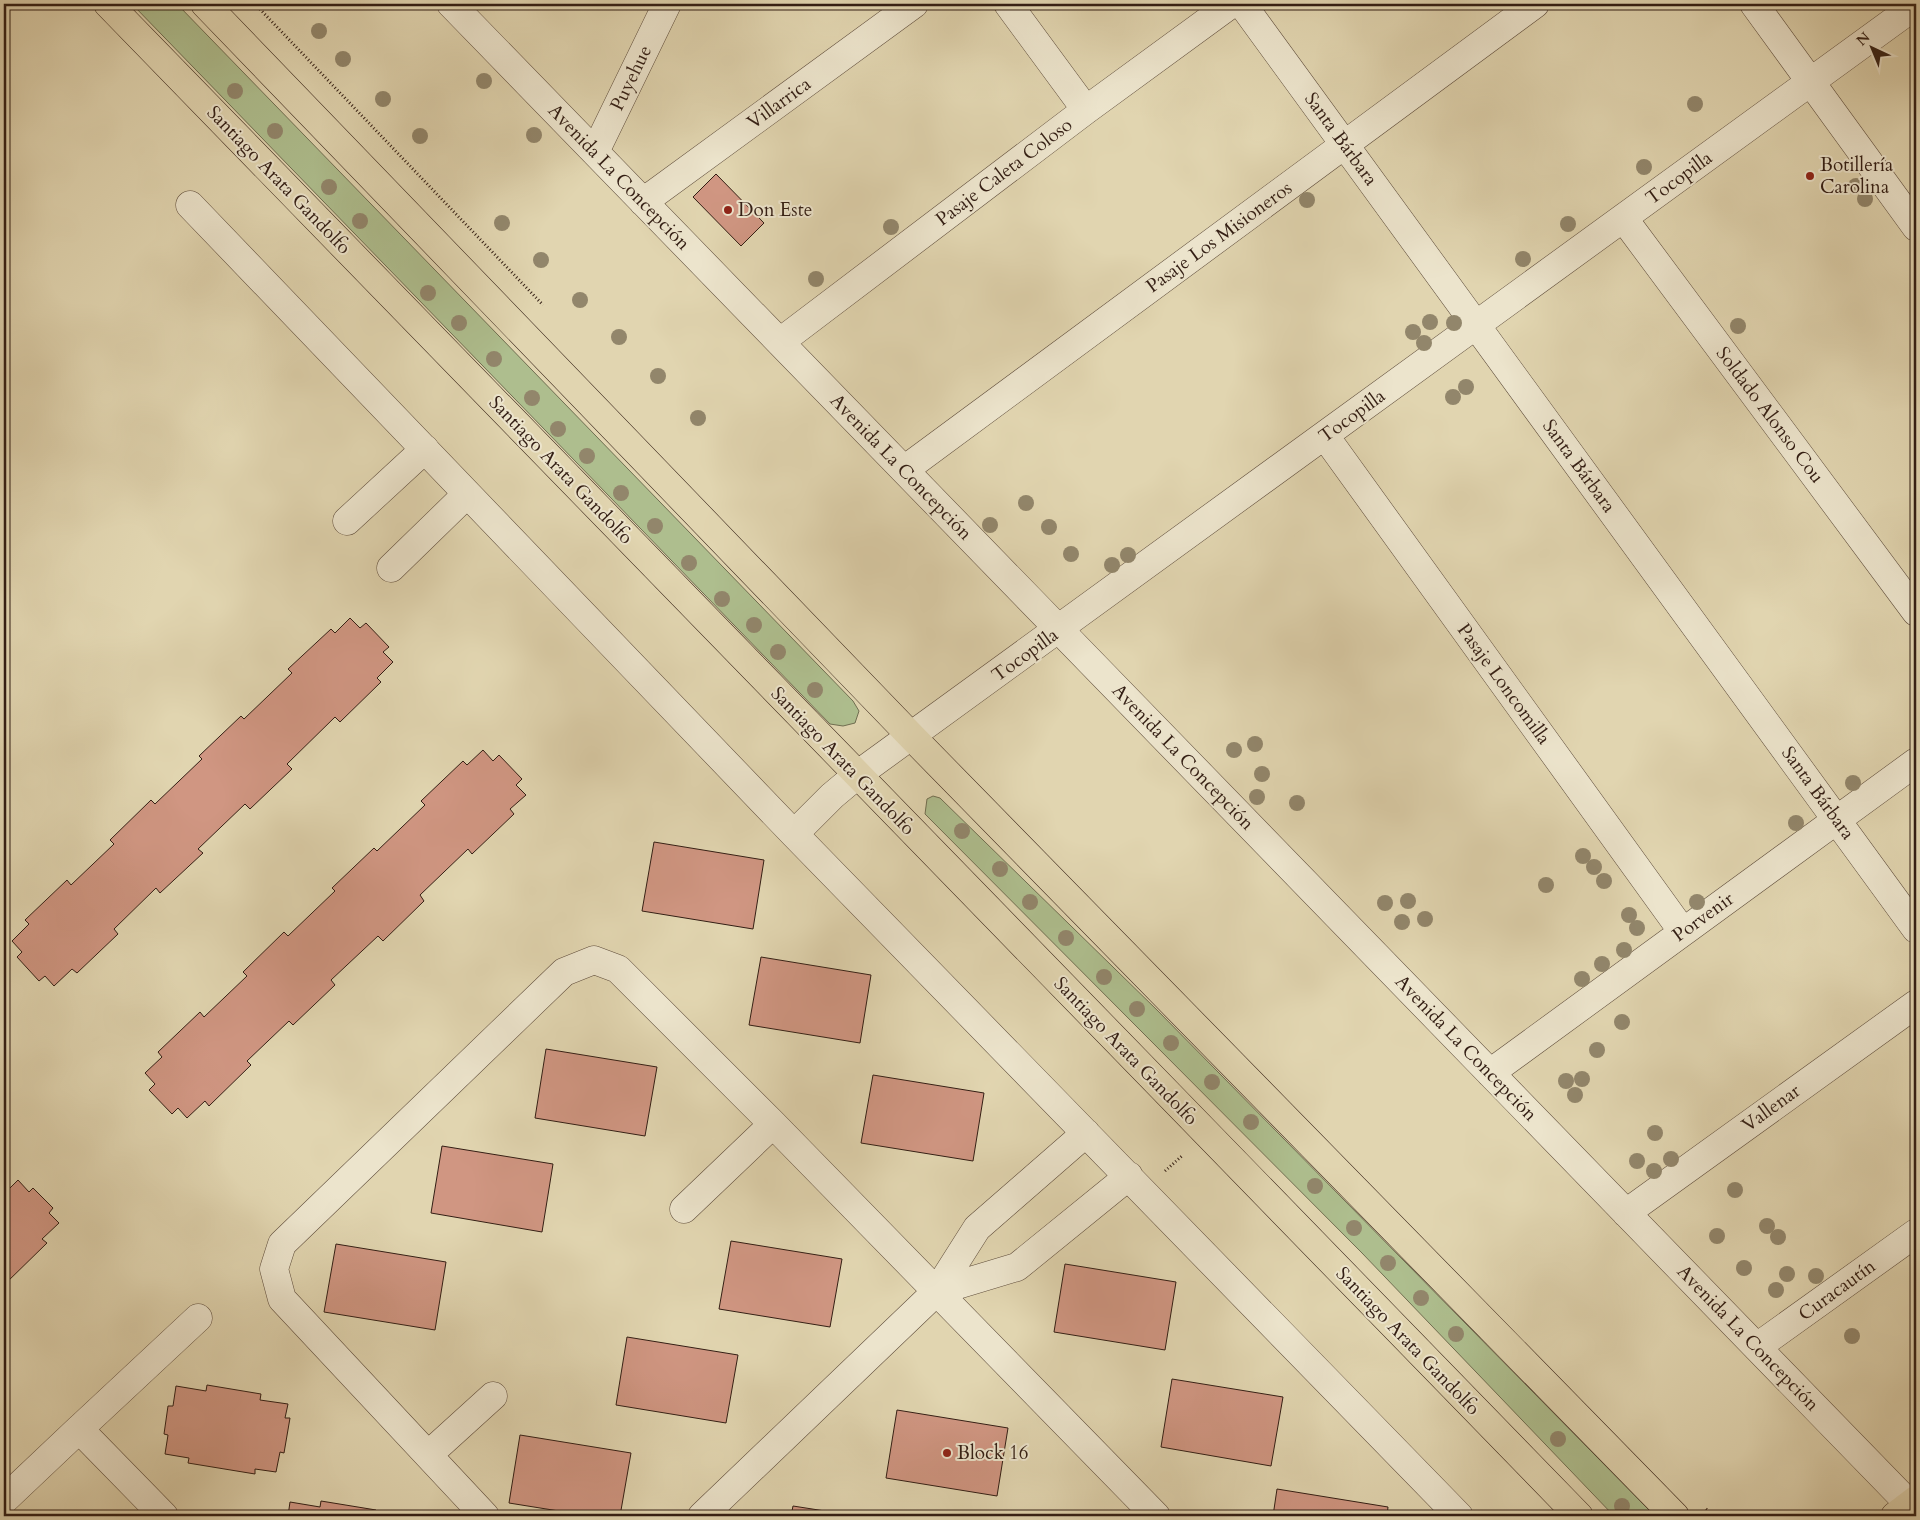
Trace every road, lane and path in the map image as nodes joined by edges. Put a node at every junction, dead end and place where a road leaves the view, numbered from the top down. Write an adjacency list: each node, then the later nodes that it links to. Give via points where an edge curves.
1 (108, 4): 32 (main road, Santiago Arata Gandolfo)
2 (205, 4): 30 (main road)
3 (451, 4): 15 (street, Avenida La Concepción)
4 (668, 4): 15 (street, Puyehue)
5 (914, 4): 16 (street, Villarrica)
6 (1008, 4): 13 (street)
7 (1231, 4): 13 (street, Pasaje Caleta Coloso)
8 (1242, 4): 14 (street, Santa Bárbara)
9 (1535, 4): 14 (street, Pasaje Los Misioneros)
10 (1754, 4): 12 (street)
11 (1916, 6): 12 (street, Tocopilla)
12 (1811, 82): 18 (street, Tocopilla); 19 (street)
13 (1086, 110): 21 (street, Pasaje Caleta Coloso)
14 (1345, 144): 20 (street, Santa Bárbara); 24 (street, Pasaje Los Misioneros)
15 (595, 152): 16 (street, Avenida La Concepción)
16 (643, 202): 21 (street, Avenida La Concepción)
17 (190, 205): 23 (street)
18 (1624, 219): 20 (street, Tocopilla); 28 (street, Soldado Alonso Cou)
19 (1916, 227)
20 (1476, 326): 22 (street, Tocopilla); 33 (street, Santa Bárbara)
21 (780, 342): 24 (street, Avenida La Concepción)
22 (1325, 436): 29 (street, Tocopilla); 36 (street, Pasaje Loncomilla)
23 (424, 449): 25 (street); 26 (street)
24 (904, 470): 29 (street, Avenida La Concepción)
25 (467, 494): 27 (street); 34 (street)
26 (347, 521)
27 (391, 568)
28 (1916, 612)
29 (1059, 630): 30 (street, Tocopilla); 38 (street, Avenida La Concepción)
30 (912, 737): 32 (street, Tocopilla); 59 (main road)
31 (1916, 762): 33 (street, Porvenir)
32 (857, 775): 34 (street, Tocopilla); 58 (main road, Santiago Arata Gandolfo)
33 (1838, 819): 35 (street, Santa Bárbara); 36 (street, Porvenir)
34 (794, 834): 40 (street)
35 (1916, 929)
36 (1683, 932): 38 (street, Porvenir)
37 (1916, 1004): 43 (street, Vallenar)
38 (1490, 1073): 43 (street, Avenida La Concepción)
39 (773, 1124): 42 (street); 45 (street); 50 (street, via 618,969 594,960 564,972 282,1244 274,1270 282,1299)
40 (1086, 1133): 41 (street); 45 (street, via 978,1228)
41 (1129, 1176): 45 (street, via 1017,1267); 57 (street)
42 (684, 1210)
43 (1626, 1212): 47 (street, Avenida La Concepción)
44 (1916, 1233): 47 (street, Curacautín)
45 (937, 1291): 55 (street); 56 (street)
46 (198, 1318): 49 (street)
47 (1757, 1347): 52 (street, Avenida La Concepción)
48 (493, 1396): 50 (street)
49 (79, 1429): 51 (street); 53 (street)
50 (428, 1455): 54 (street)
51 (4, 1500)
52 (1910, 1508)
53 (164, 1516)
54 (485, 1516)
55 (702, 1516)
56 (1156, 1516)
57 (1459, 1516)
58 (1579, 1516)
59 (1675, 1516)

